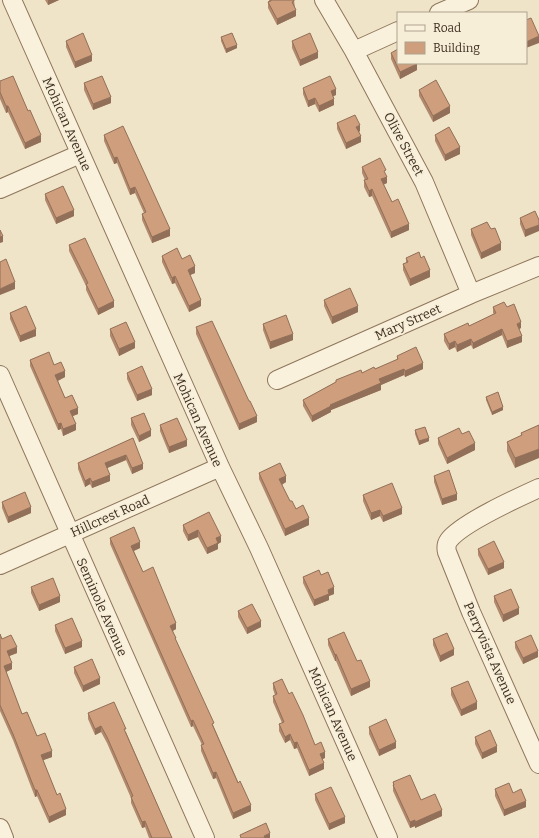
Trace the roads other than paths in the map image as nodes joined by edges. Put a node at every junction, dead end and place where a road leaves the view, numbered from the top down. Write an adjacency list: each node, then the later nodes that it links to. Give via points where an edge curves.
1 (12, 0): 7 (street, Mohican Avenue)
2 (324, 0): 6 (street, Olive Street)
3 (469, 0): 4 (street)
4 (441, 12)
5 (397, 31): 6 (street)
6 (354, 51): 10 (street, Olive Street, via 424,182)
7 (80, 154): 8 (street); 13 (street, Mohican Avenue)
8 (0, 189)
9 (539, 266): 10 (street, Mary Street)
10 (471, 294): 12 (street, Mary Street)
11 (0, 375): 15 (street, Seminole Avenue)
12 (277, 380)
13 (220, 468): 15 (street, Hillcrest Road); 21 (street, Mohican Avenue, via 259,548)
14 (539, 488): 17 (street, Perryvista Avenue, via 469,525 448,541 446,547 471,612)
15 (70, 534): 16 (street, Hillcrest Road); 20 (street, Seminole Avenue)
16 (0, 565)
17 (539, 764)
18 (0, 828): 19 (street)
19 (4, 838)
20 (205, 838)
21 (388, 838)

